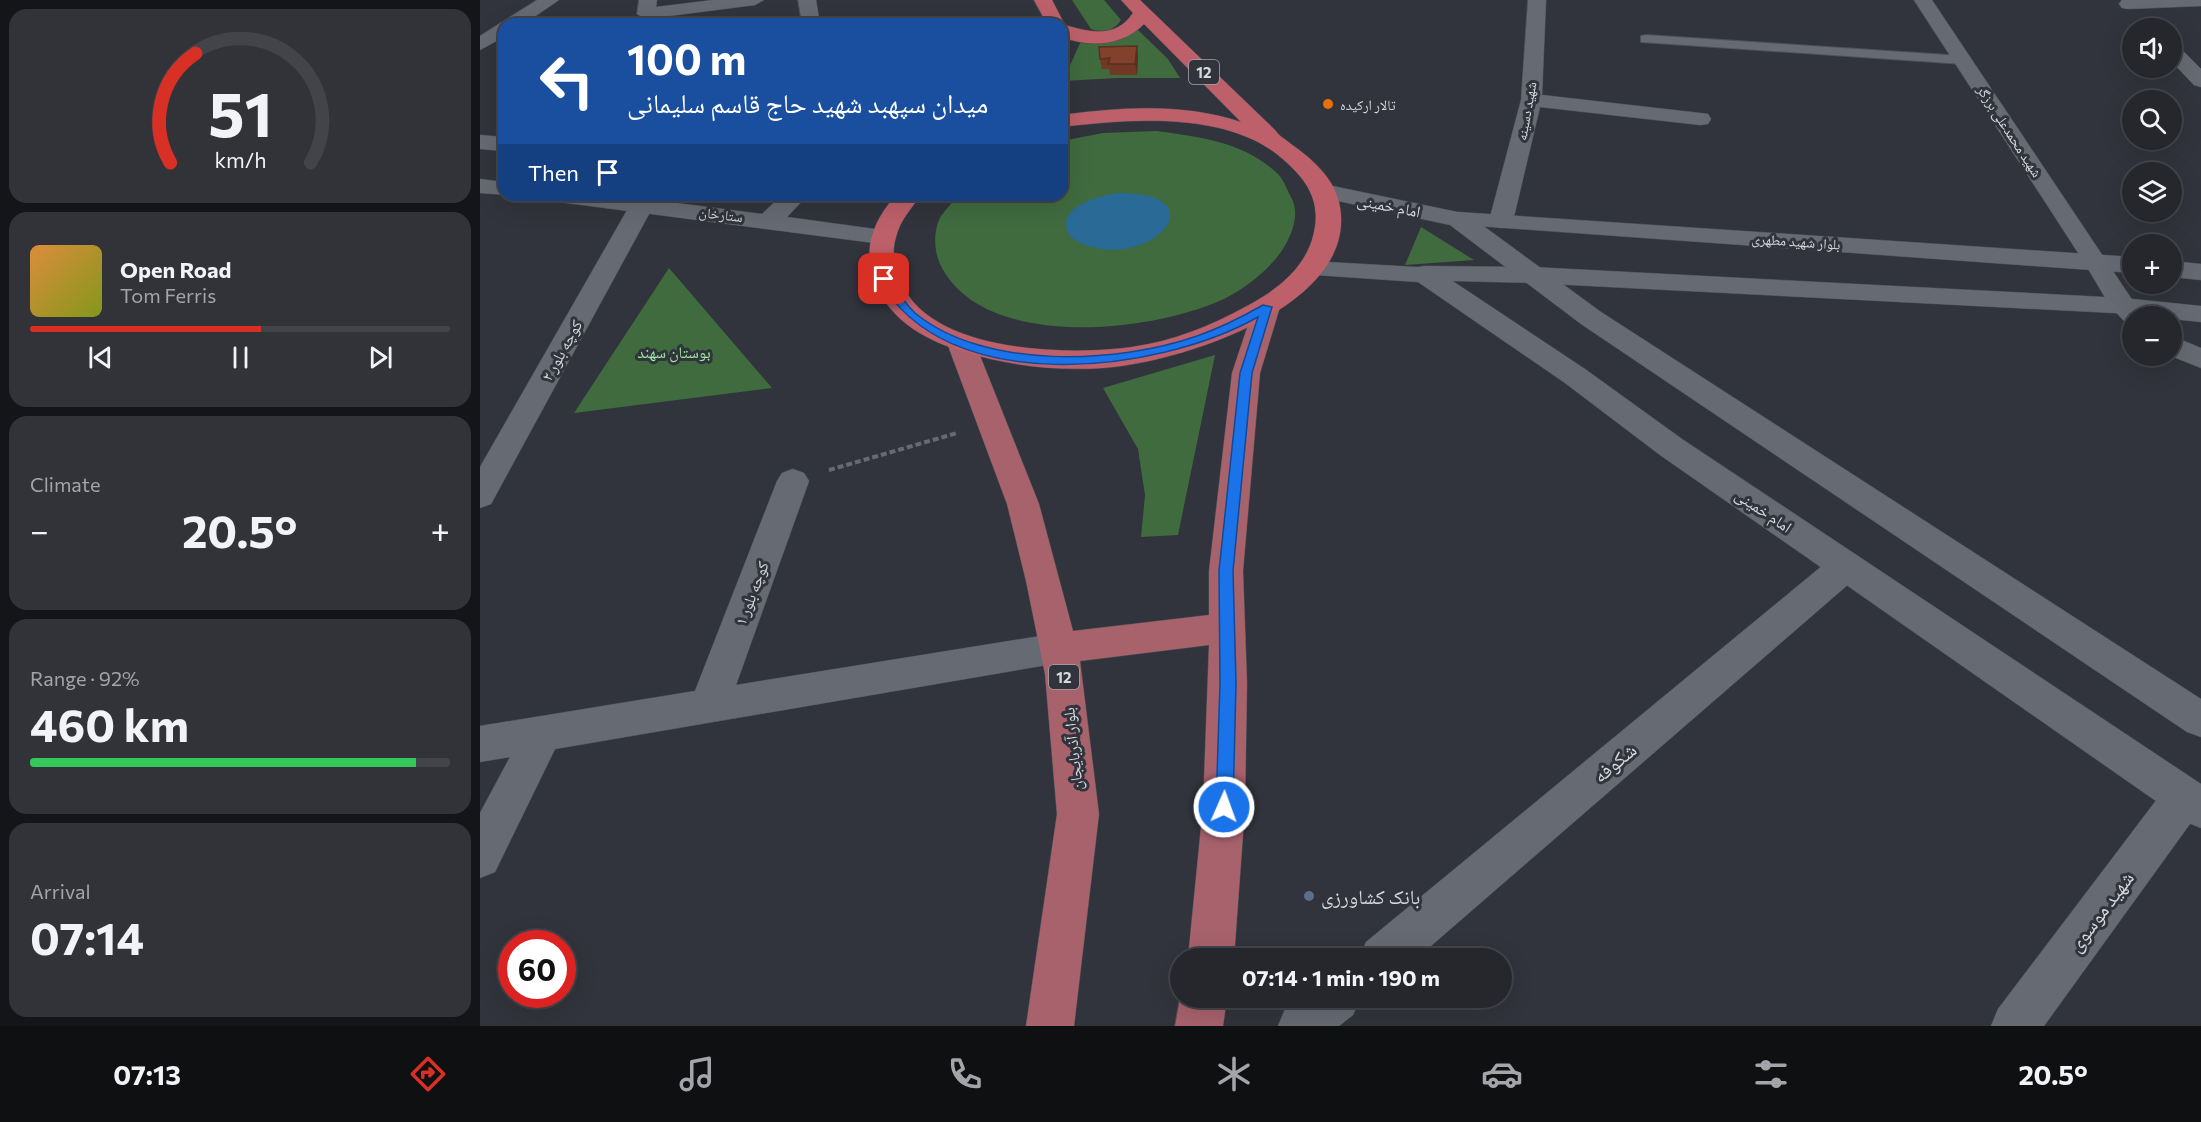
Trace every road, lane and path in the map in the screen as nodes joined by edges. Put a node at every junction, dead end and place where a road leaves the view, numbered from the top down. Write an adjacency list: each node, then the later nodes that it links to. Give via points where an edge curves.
1 (550, 0): 11 (street)
2 (648, 0): 3 (street, via 646,14)
3 (755, 0)
4 (807, 0): 12 (street)
5 (1043, 0): 13 (highway)
6 (1537, 0): 22 (street, شهید دسینه)
7 (1923, 0): 19 (street, شهید محمدعلی برزگر)
8 (2201, 1): 9 (street)
9 (2126, 2): 14 (street)
10 (1136, 6): 15 (highway, via 1134,26 1110,36 1088,37); 27 (highway, 12)
11 (521, 18)
12 (810, 18)
13 (1053, 18)
14 (2141, 18)
15 (1068, 32)
16 (498, 33): 18 (street)
17 (1646, 39): 19 (lane)
18 (480, 44)
19 (1963, 60): 39 (street, شهید محمدعلی برزگر)
20 (2182, 61): 21 (street)
21 (2201, 81)
22 (1531, 100): 23 (street); 37 (street, شهید دسینه)
23 (1700, 119)
24 (1068, 120): 27 (highway, 12, via 1124,114 1192,117 1252,133)
25 (480, 142): 26 (street)
26 (498, 144)
27 (1277, 145): 30 (highway, 12, via 1314,174)
28 (480, 186): 29 (street)
29 (498, 188)
30 (1323, 191): 35 (street, امام خمینی); 41 (highway, 12, via 1328,229)
31 (609, 201): 34 (street, ستارخان)
32 (790, 201): 36 (street)
33 (904, 201): 38 (highway, 12)
34 (642, 205): 36 (street, ستارخان); 56 (street, کوچه بلور ۲)
35 (1458, 219): 37 (street, بلوار شهید مطهری); 45 (street, امام خمینی)
36 (769, 221): 38 (street, ستارخان)
37 (1501, 221): 39 (street, بلوار شهید مطهری)
38 (882, 237): 51 (highway, 12, via 884,279 894,297 911,315)
39 (2097, 262): 40 (street, بلوار شهید مطهری); 46 (street, شهید محمدعلی برزگر)
40 (2122, 264)
41 (1310, 269): 44 (street); 47 (highway, 12)
42 (2182, 270): 43 (street)
43 (2201, 272)
44 (1424, 274): 45 (street); 57 (street, امام خمینی)
45 (1533, 275): 48 (street); 61 (street, امام خمینی, via 1591,318)
46 (2126, 306)
47 (1267, 307): 51 (highway, 12, via 1201,339 1119,357 1035,359); 58 (main road, via 1246,373 1226,571)
48 (2122, 311)
49 (2182, 313): 50 (street)
50 (2201, 314)
51 (961, 343): 54 (main road, بلوار آذربایجان / 12)
52 (2182, 350): 53 (street)
53 (2201, 359)
54 (993, 423): 55 (path); 59 (main road, بلوار آذربایجان / 12, via 1023,504)
55 (793, 481): 60 (street, کوچه بلور ۱)
56 (480, 496)
57 (1846, 566): 64 (street, امام خمینی); 67 (street, شکوفه)
58 (1227, 628): 59 (main road); 66 (main road, via 1224,807)
59 (1059, 648): 60 (street); 70 (main road, بلوار آذربایجان / 12, via 1078,814)
60 (709, 705): 62 (street)
61 (2201, 720)
62 (543, 733): 63 (street); 65 (street)
63 (480, 744)
64 (2193, 802): 73 (street, شهید موسوی)
65 (480, 857)
66 (1212, 948)
67 (1394, 948)
68 (1202, 1008): 71 (main road)
69 (1324, 1008): 72 (street)
70 (1050, 1026)
71 (1198, 1026)
72 (1302, 1026)
73 (2014, 1026)

